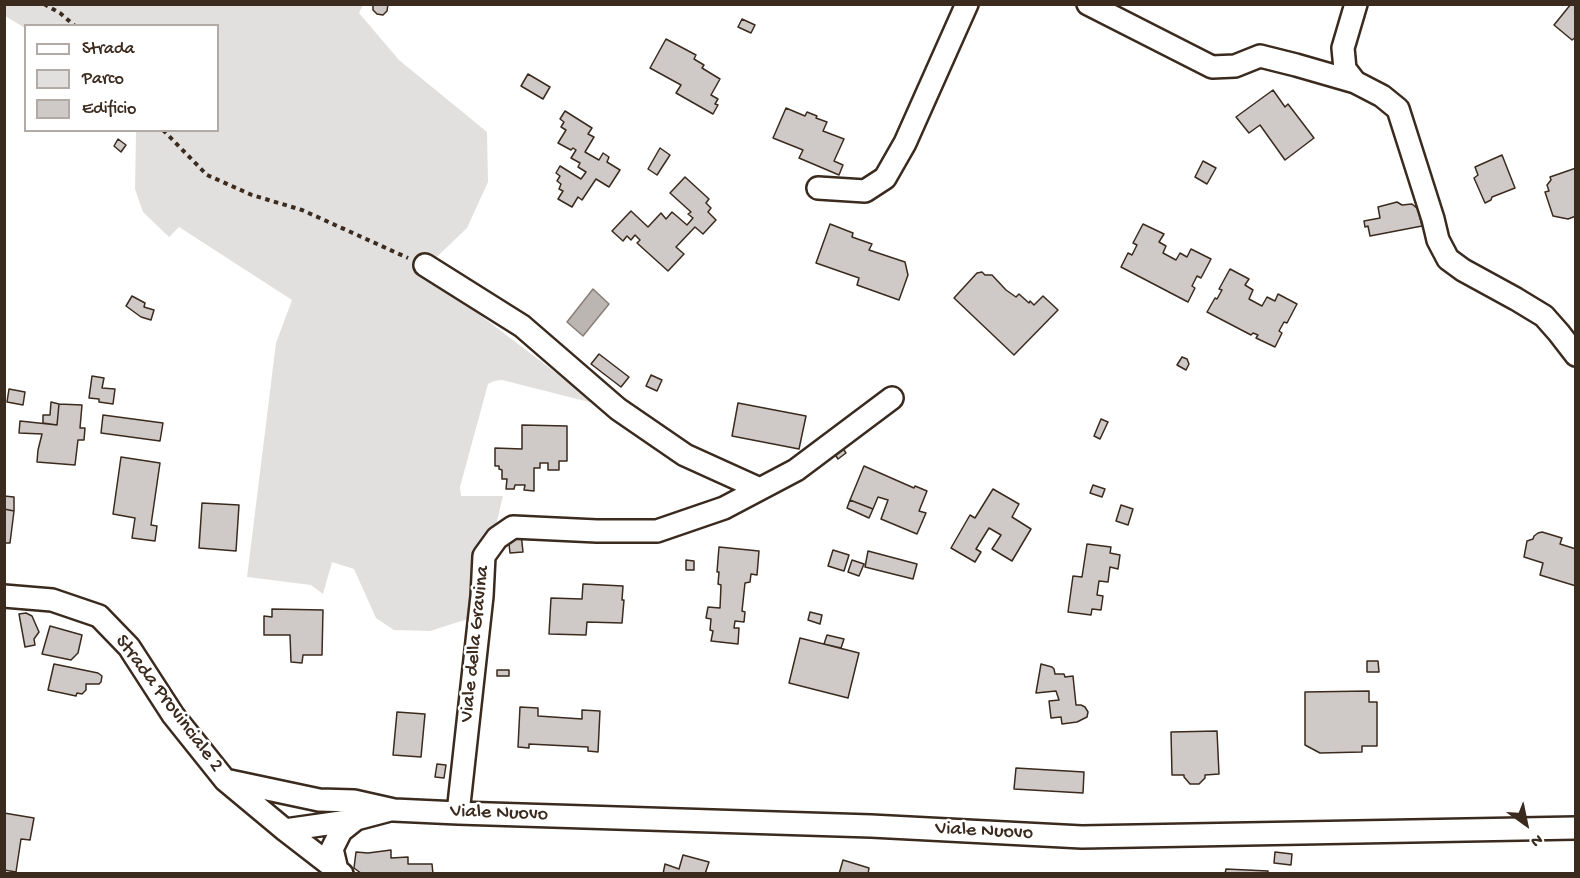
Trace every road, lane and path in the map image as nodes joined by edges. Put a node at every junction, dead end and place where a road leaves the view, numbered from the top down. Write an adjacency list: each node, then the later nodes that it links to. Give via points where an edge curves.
1 (44, 4): 5 (path)
2 (967, 4): 8 (street, via 905,143 885,178 865,191)
3 (1088, 4): 6 (street, via 1212,67 1235,66 1260,56)
4 (1356, 4): 6 (street, via 1343,48 1345,69)
5 (73, 24)
6 (1355, 82): 10 (street, via 1382,96 1398,110 1438,240 1448,259 1544,316)
7 (165, 132): 9 (path, via 207,175 252,195 302,210)
8 (818, 188)
9 (425, 265): 12 (street, via 522,326 618,409 685,455)
10 (1575, 354)
11 (892, 398): 12 (street, Viale della Gravina, via 796,470)
12 (760, 489): 17 (street, Viale della Gravina, via 724,508 657,531 513,527 497,538 484,556)
13 (4, 597): 14 (street, Strada Provinciale 2, via 52,600 99,616 129,647 173,715)
14 (225, 780): 15 (street, Viale Nuovo); 20 (street, Strada Provinciale 2)
15 (319, 800): 16 (street, Viale Nuovo, via 354,801); 20 (street, via 299,813)
16 (394, 810): 17 (street, Viale Nuovo); 18 (street, Viale Nuovo)
17 (458, 813): 19 (street, Viale Nuovo, via 1082,837)
18 (356, 819): 20 (street, Viale Nuovo); 21 (street, via 341,831 332,849)
19 (1575, 828)
20 (285, 830): 21 (street, Strada Provinciale 2)
21 (339, 872)

